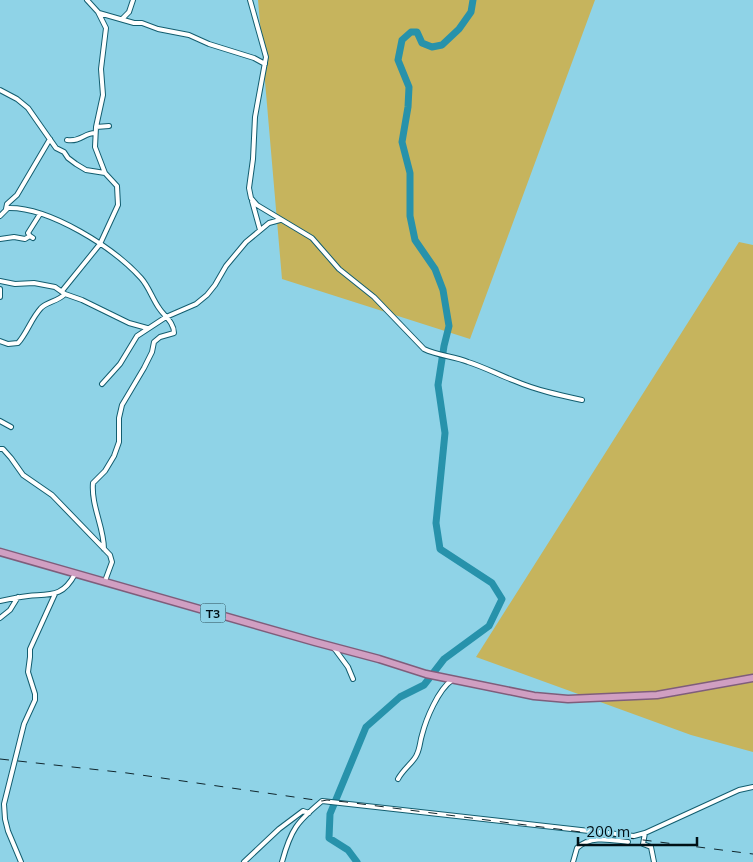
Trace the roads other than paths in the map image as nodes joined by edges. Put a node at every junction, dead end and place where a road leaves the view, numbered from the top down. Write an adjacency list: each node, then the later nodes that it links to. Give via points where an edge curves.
1 (133, 0): 5 (street, via 130,12)
2 (250, 0): 6 (street, via 266,57)
3 (88, 1): 4 (street)
4 (98, 12): 5 (street); 8 (street, via 106,30 101,69 103,95)
5 (122, 19): 6 (street, via 197,37)
6 (265, 64): 14 (street, via 255,116)
7 (0, 90): 11 (street, via 28,108)
8 (96, 126): 9 (street); 10 (street)
9 (109, 126)
10 (95, 133): 12 (street, via 79,140); 13 (street, via 95,147)
11 (50, 139): 13 (street, via 56,148 85,170); 15 (street, via 18,195)
12 (67, 140)
13 (105, 173): 21 (street, via 117,186 118,205)
14 (251, 198): 18 (street); 19 (street)
15 (6, 209): 16 (street, via 18,208); 17 (street)
16 (40, 214): 20 (street, via 29,232 31,237); 21 (street, via 71,225)
17 (0, 216)
18 (280, 220): 19 (street); 30 (street, via 312,238 339,269 374,297 424,349 456,357 523,384)
19 (260, 230): 26 (street, via 226,266 207,295 196,304)
20 (0, 239)
21 (100, 244): 24 (street); 26 (street, via 140,277)
22 (0, 281): 24 (street, via 42,284)
23 (0, 289): 25 (street)
24 (64, 292): 27 (street, via 129,323); 28 (street, via 58,300 43,306 18,343)
25 (0, 297)
26 (166, 317): 27 (street); 34 (street, via 174,333 154,342 144,368 122,405 119,442 114,456 92,483)
27 (148, 328): 29 (street, via 132,341 120,364)
28 (0, 341)
29 (102, 384)
30 (582, 400)
31 (0, 421): 32 (street)
32 (11, 427)
33 (0, 449): 34 (street, via 23,475 52,495)
34 (104, 549): 37 (street, via 112,559)
35 (0, 552): 36 (highway, T3)
36 (76, 572): 37 (highway, T3); 38 (street, via 68,585)
37 (106, 581): 42 (highway, T3)
38 (55, 594): 39 (street); 51 (street, via 30,649 28,672 35,700 24,724 4,804 8,831)
39 (18, 597): 40 (street); 41 (street)
40 (0, 601)
41 (0, 618)
42 (329, 646): 44 (street, via 341,657); 45 (highway, T3)
43 (753, 678): 45 (highway, T3, via 657,695 568,699 513,692)
44 (353, 679)
45 (454, 679): 46 (street, via 445,687 430,712 417,755)
46 (398, 779)
47 (753, 787): 49 (street, via 739,790)
48 (309, 813): 49 (street, via 322,801 634,836); 52 (street, via 303,811 290,820); 53 (street, via 302,817 289,838)
49 (645, 832): 55 (street, via 644,844 651,847)
50 (628, 842): 54 (street, via 588,841 577,848)
51 (21, 862)
52 (244, 862)
53 (282, 862)
54 (573, 862)
55 (654, 862)

